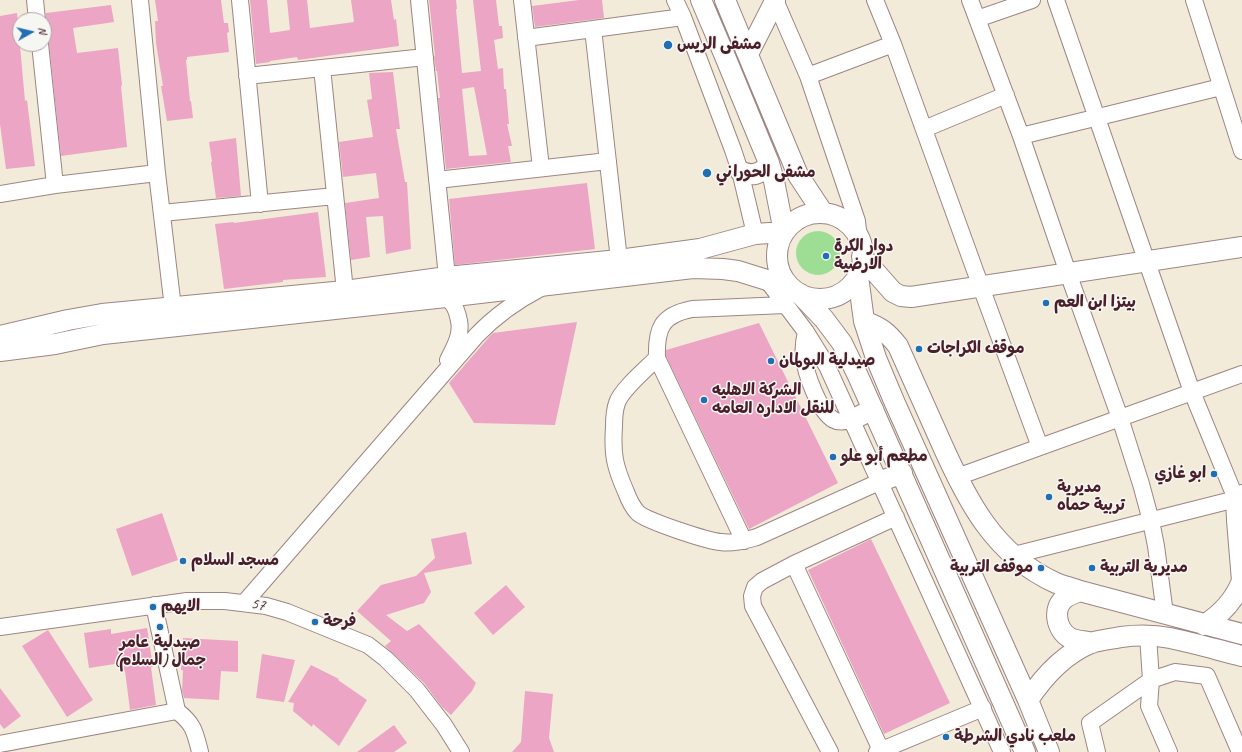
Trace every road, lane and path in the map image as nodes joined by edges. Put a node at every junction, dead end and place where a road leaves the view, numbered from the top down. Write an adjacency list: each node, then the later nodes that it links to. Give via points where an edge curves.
1 (35, 0): 15 (street)
2 (140, 0): 37 (street)
3 (240, 0): 25 (street)
4 (419, 0): 23 (street)
5 (522, 0): 19 (street)
6 (675, 0): 16 (street)
7 (701, 0): 34 (main road)
8 (725, 0): 22 (main road)
9 (775, 0): 22 (main road); 26 (street)
10 (875, 0): 20 (street)
11 (970, 0): 17 (street)
12 (1032, 0): 17 (street)
13 (1056, 0): 29 (street)
14 (1194, 0): 27 (street)
15 (36, 12)
16 (683, 17): 18 (street); 36 (street)
17 (977, 19): 28 (street)
18 (593, 29): 19 (street); 33 (street)
19 (526, 38): 35 (street)
20 (893, 44): 26 (street); 30 (street)
21 (41, 52): 39 (street)
22 (748, 54): 44 (main road, via 798,175)
23 (425, 57): 24 (street); 38 (street)
24 (322, 68): 25 (street); 41 (street)
25 (248, 76): 42 (street)
26 (808, 76): 48 (street, via 857,221)
27 (1221, 87): 29 (street); 32 (street)
28 (1006, 96): 30 (street); 31 (street)
29 (1097, 117): 31 (street); 50 (street)
30 (924, 129): 55 (street)
31 (1021, 136): 51 (street)
32 (1242, 151)
33 (608, 161): 35 (street); 49 (street)
34 (769, 163): 36 (main road, via 763,171 754,175); 45 (main road)
35 (541, 168): 38 (street)
36 (740, 171): 46 (street)
37 (157, 173): 39 (street); 43 (street)
38 (437, 180): 53 (street)
39 (55, 185): 40 (street)
40 (0, 194)
41 (335, 196): 42 (street); 56 (street)
42 (260, 204): 43 (street)
43 (162, 213): 59 (street)
44 (823, 213): 45 (main road, via 801,218); 48 (main road, via 844,221 853,229)
45 (784, 232): 46 (main road); 58 (main road, via 778,245 777,260)
46 (755, 234): 49 (main road, via 700,250)
47 (1242, 247): 50 (main road)
48 (861, 248): 52 (main road, via 861,267); 55 (main road, via 886,285 901,296)
49 (619, 260): 53 (main road)
50 (1148, 262): 51 (main road); 67 (street)
51 (1068, 273): 55 (main road); 69 (street)
52 (858, 276): 58 (main road, via 850,287 839,295 826,299); 60 (main road)
53 (447, 277): 56 (main road); 57 (street, via 441,281 440,286 442,295)
54 (546, 286): 57 (main road); 58 (main road, via 693,268 723,268 767,280); 66 (street, via 518,301 496,317)
55 (981, 287): 71 (street)
56 (345, 291): 59 (main road)
57 (446, 297): 63 (main road, via 103,334 55,344); 66 (street, via 455,308 460,326 457,341)
58 (792, 300): 61 (street); 64 (street, via 680,311 669,317 659,328); 68 (main road, via 824,318 842,343)
59 (173, 308): 62 (main road, via 102,314)
60 (864, 321): 73 (main road, via 888,334 898,346); 93 (main road, via 894,401)
61 (806, 332): 70 (street, via 827,366); 70 (street, via 805,366 822,408 834,420)
62 (0, 336)
63 (0, 351)
64 (657, 358): 78 (street); 78 (street, via 624,392 617,402 614,414 614,460 631,505 647,519 703,538 722,543)
65 (1242, 374): 67 (street)
66 (441, 376): 83 (street)
67 (1192, 392): 69 (street); 75 (street)
68 (873, 409): 70 (main road); 72 (main road)
69 (1120, 418): 71 (street); 77 (street)
70 (852, 420): 74 (street)
71 (1040, 447): 73 (street)
72 (902, 473): 74 (main road); 102 (main road)
73 (957, 477): 79 (main road, via 981,519)
74 (879, 482): 76 (street); 78 (street)
75 (1239, 497): 77 (street); 81 (main road, via 1236,520)
76 (896, 517): 80 (street); 94 (street)
77 (1151, 521): 79 (street); 85 (street)
78 (744, 541)
79 (1014, 555): 82 (main road, via 1056,583)
80 (794, 564): 97 (street); 100 (street, via 755,587 752,596 753,606)
81 (1242, 581): 86 (main road, via 1227,607)
82 (1080, 591): 85 (main road); 90 (main road, via 1066,597 1060,604 1057,619 1064,634)
83 (244, 602): 84 (street, 57, via 200,600); 99 (street, 57, via 287,612 368,645 417,690)
84 (154, 605): 87 (street, 57); 95 (street)
85 (1165, 614): 86 (main road)
86 (1204, 625): 88 (main road)
87 (0, 627)
88 (1242, 634)
89 (1148, 636): 90 (main road, via 1130,636); 91 (main road, via 1169,638); 92 (street)
90 (1092, 643): 93 (main road, via 1055,666)
91 (1242, 656)
92 (1151, 680): 104 (street, via 1090,723); 105 (street, via 1149,706); 106 (street, via 1175,672 1207,676)
93 (1028, 700): 103 (main road)
94 (983, 708): 97 (street); 101 (street)
95 (177, 711): 96 (street); 98 (street, via 189,720)
96 (0, 744)
97 (879, 751)
98 (200, 752)
99 (461, 752)
100 (830, 752)
101 (1002, 752)
102 (1026, 752)
103 (1049, 752)
104 (1097, 752)
105 (1169, 752)
106 (1240, 752)

